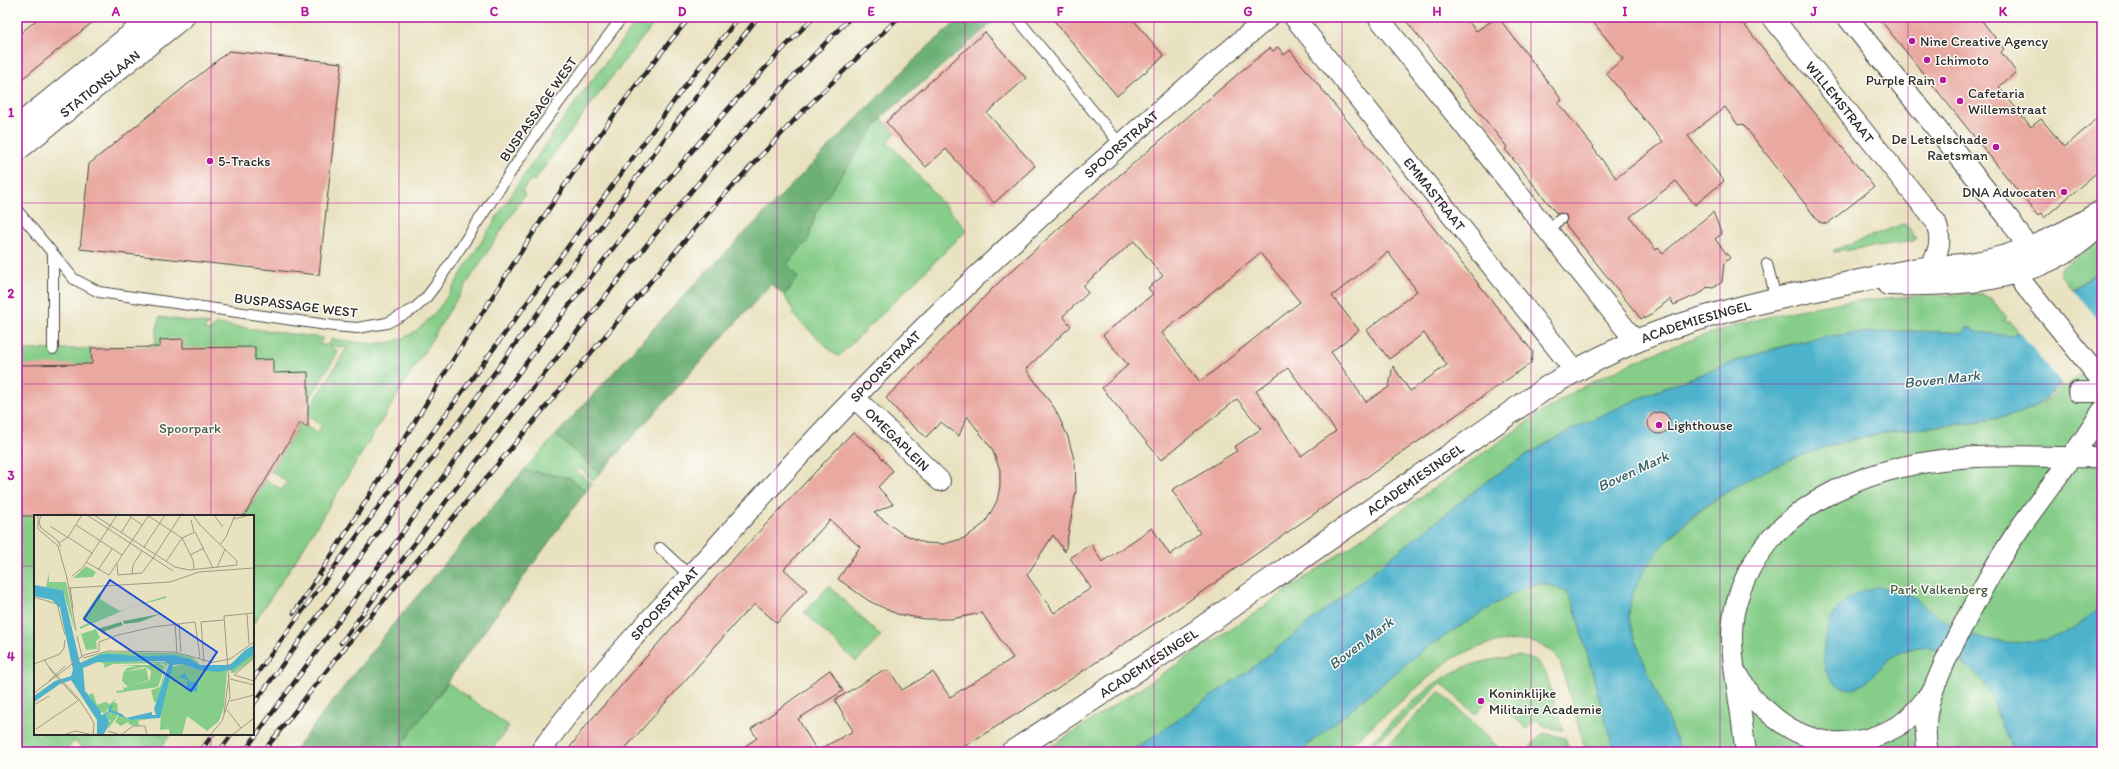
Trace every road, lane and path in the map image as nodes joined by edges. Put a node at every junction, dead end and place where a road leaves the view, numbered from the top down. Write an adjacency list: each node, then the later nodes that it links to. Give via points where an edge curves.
1 (153, 17): 10 (street, STATIONSLAAN)
2 (183, 17): 12 (street, STATIONSLAAN)
3 (622, 17): 17 (lane, BUSPASSAGE WEST, via 538,131 435,286 414,309 387,323 357,328 342,327 114,296 99,292 74,279)
4 (1016, 17): 11 (lane)
5 (1269, 17): 11 (street, SPOORSTRAAT)
6 (1294, 17): 25 (street, EMMASTRAAT)
7 (1378, 17): 23 (street, via 1554,224)
8 (1772, 17): 19 (street, WILLEMSTRAAT, via 1936,222 1940,233 1940,249)
9 (1846, 17): 16 (street, via 2010,220)
10 (17, 126)
11 (1120, 144): 28 (street, SPOORSTRAAT, via 953,298)
12 (17, 150)
13 (17, 210): 17 (lane, BUSPASSAGE WEST)
14 (2102, 211): 16 (street)
15 (2102, 222): 20 (street, via 2073,246 2056,256)
16 (2029, 249): 20 (street)
17 (53, 255): 24 (lane)
18 (1767, 264): 22 (lane)
19 (1928, 268): 20 (street, ACADEMIESINGEL, via 1975,263); 21 (street, ACADEMIESINGEL)
20 (2013, 271): 21 (street, ACADEMIESINGEL, via 1988,280 1954,284); 26 (street)
21 (1855, 284): 22 (street, ACADEMIESINGEL)
22 (1776, 298): 23 (street, ACADEMIESINGEL, via 1673,327)
23 (1636, 342): 25 (street, ACADEMIESINGEL)
24 (53, 349)
25 (1575, 371): 38 (street, ACADEMIESINGEL, via 1536,395 1194,633)
26 (2100, 383): 27 (street)
27 (2078, 392)
28 (855, 398): 32 (street, OMEGAPLEIN); 34 (street, SPOORSTRAAT)
29 (2102, 411): 30 (street)
30 (2072, 457): 31 (street); 35 (street, via 2018,455 1958,458 1879,474 1828,493 1779,529 1766,545 1741,589 1734,609 1732,629); 36 (street, via 1987,578)
31 (2102, 457)
32 (940, 481)
33 (660, 548): 34 (lane)
34 (690, 576): 37 (street, SPOORSTRAAT, via 604,672)
35 (1735, 669): 36 (street, via 1751,697 1774,718 1796,733 1820,742 1844,744 1872,738 1899,725); 39 (street)
36 (1933, 691): 40 (street, via 1926,708)
37 (540, 752)
38 (1012, 752)
39 (1746, 752)
40 (1928, 752)

